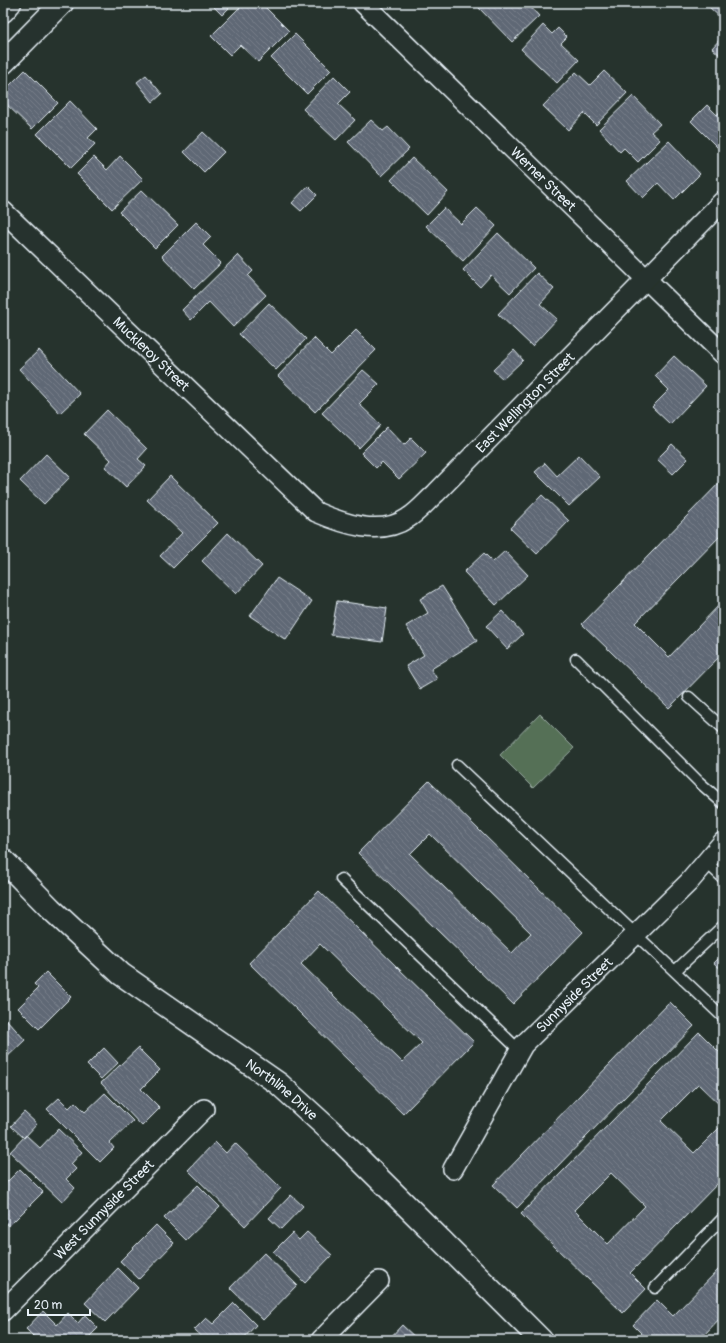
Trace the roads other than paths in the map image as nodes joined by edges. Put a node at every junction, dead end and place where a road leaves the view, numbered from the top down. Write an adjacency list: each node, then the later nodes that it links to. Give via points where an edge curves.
1 (10, 3): 4 (street)
2 (62, 3): 5 (street)
3 (363, 3): 8 (street, Werner Street)
4 (3, 11)
5 (3, 63)
6 (723, 201): 8 (street, East Wellington Street)
7 (3, 211): 10 (street, Muckleroy Street)
8 (645, 279): 9 (street, Werner Street); 10 (street, East Wellington Street, via 436,493 407,519 381,528 344,524 316,512)
9 (723, 354)
10 (301, 497)
11 (576, 659): 15 (lane)
12 (689, 697): 13 (lane)
13 (723, 728)
14 (457, 765): 22 (lane)
15 (723, 803)
16 (723, 842): 18 (street, Sunnyside Street)
17 (3, 860): 33 (street, Northline Drive, via 121,974 279,1084 335,1135)
18 (706, 862): 19 (lane); 22 (street, Sunnyside Street)
19 (723, 878)
20 (341, 879): 25 (lane)
21 (723, 926): 23 (lane)
22 (636, 934): 23 (lane); 25 (street, Sunnyside Street)
23 (676, 971): 24 (lane)
24 (723, 1017)
25 (519, 1050): 27 (street, Sunnyside Street)
26 (204, 1109): 31 (street, West Sunnyside Street)
27 (453, 1169)
28 (723, 1218): 30 (lane)
29 (379, 1281): 32 (street)
30 (655, 1288)
31 (3, 1311)
32 (320, 1340)
33 (541, 1340)

